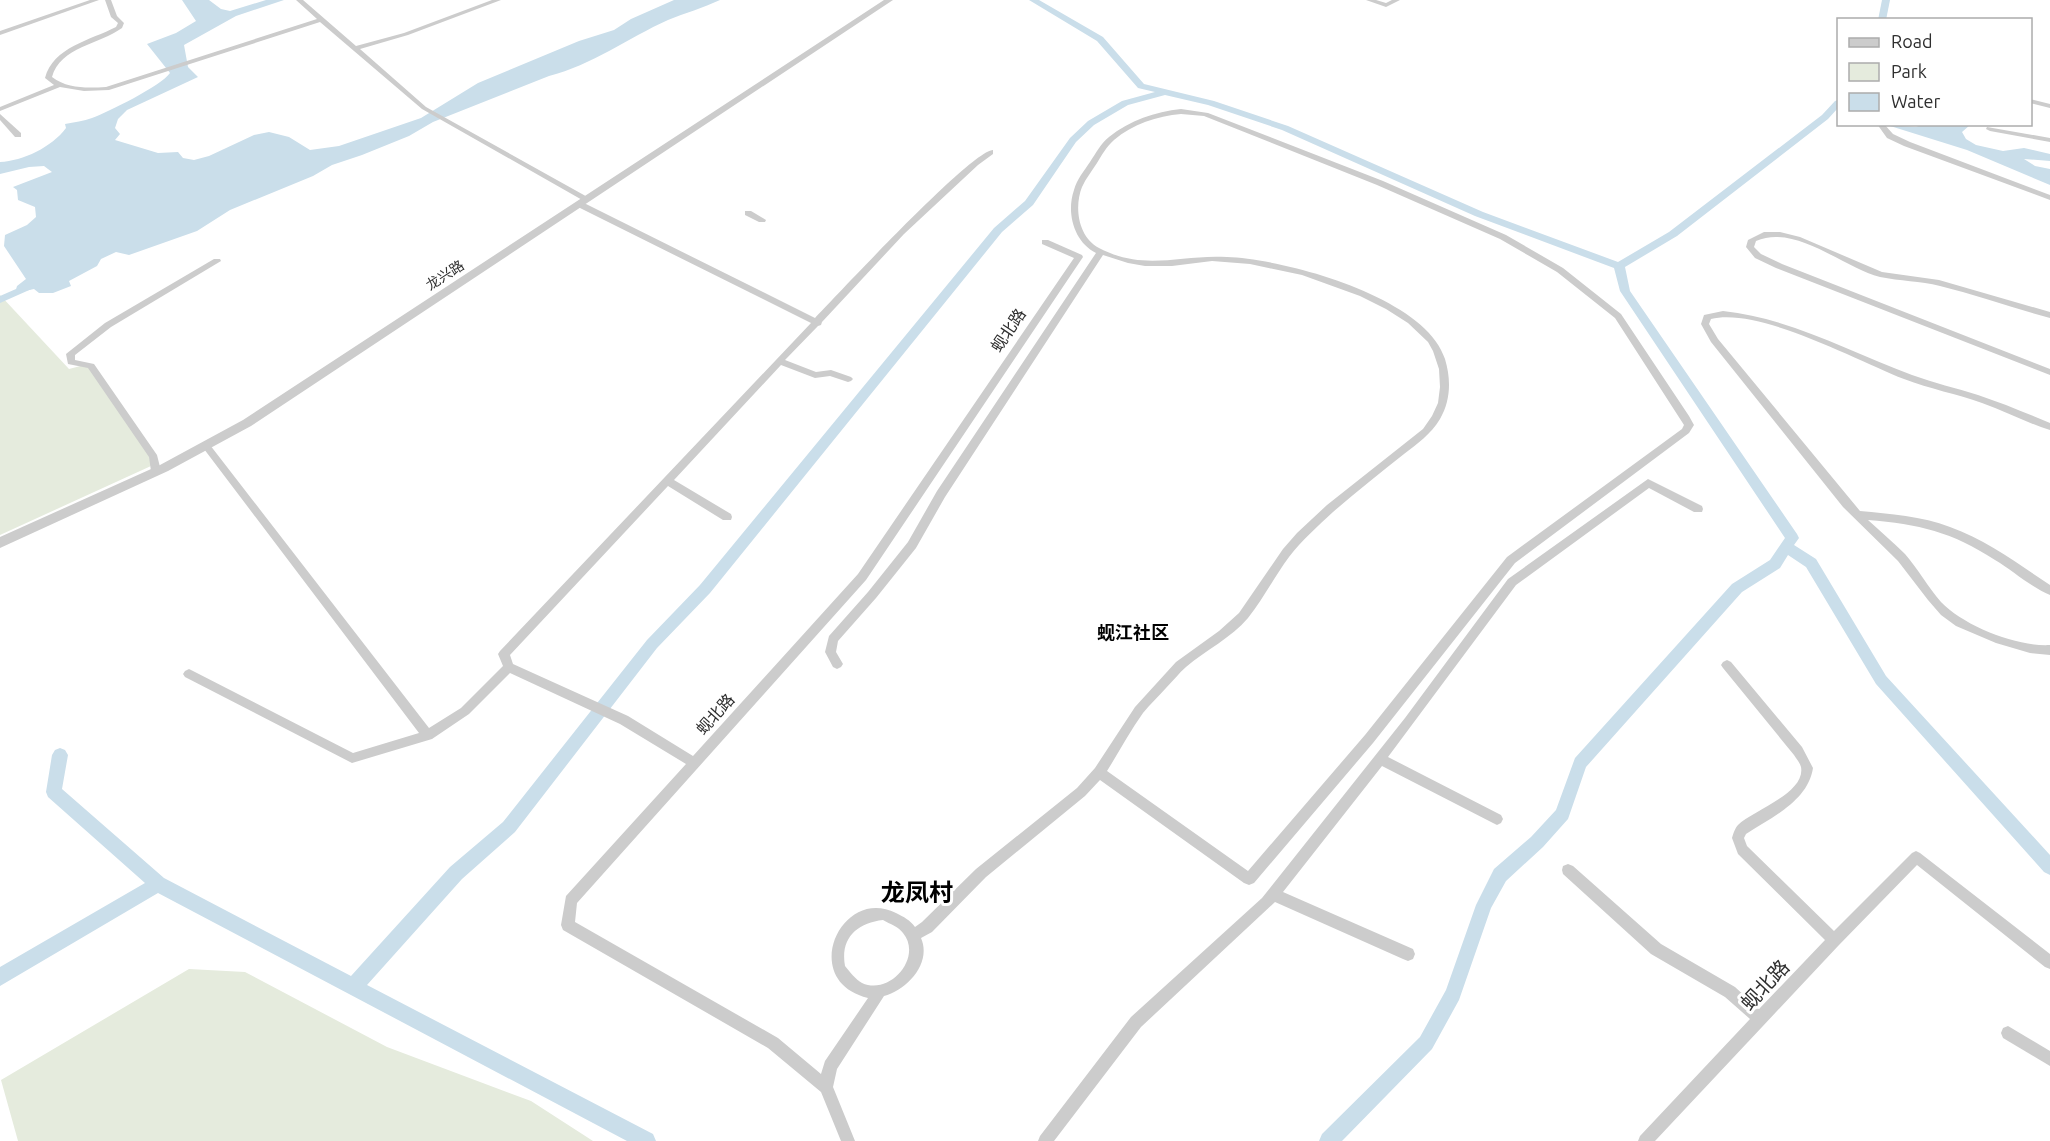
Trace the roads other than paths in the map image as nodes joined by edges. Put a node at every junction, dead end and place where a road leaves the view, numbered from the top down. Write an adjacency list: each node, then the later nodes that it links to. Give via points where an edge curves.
1 (96, 0): 9 (street)
2 (108, 0): 11 (street, via 120,23 118,28 64,54 48,73 48,78)
3 (299, 0): 8 (street)
4 (498, 0): 10 (street)
5 (889, 0): 22 (street, 龙兴路)
6 (1370, 0): 7 (street, via 1386,4)
7 (1397, 0)
8 (322, 19): 10 (street); 11 (street, via 107,88)
9 (0, 33)
10 (356, 48): 22 (street, via 426,109)
11 (60, 85): 14 (street)
12 (2032, 101): 13 (street)
13 (2050, 106)
14 (0, 109)
15 (0, 116): 18 (street)
16 (1882, 126): 21 (street, via 1890,136 1907,144)
17 (1990, 129): 19 (street)
18 (18, 135)
19 (2050, 140)
20 (990, 152): 29 (street, via 901,232)
21 (2050, 198)
22 (583, 202): 29 (street); 34 (street, 龙兴路)
23 (748, 213): 24 (street)
24 (762, 220)
25 (1045, 242): 49 (street, 蚬北路, via 1080,257 862,578)
26 (1101, 252): 43 (street, via 912,545 832,639 829,648); 50 (street, via 1144,266 1206,259 1252,262 1299,272 1350,290 1390,308 1430,337 1446,382 1436,420 1301,536 1243,616 1180,665 1139,710); 50 (street, via 1083,237 1074,207 1079,185 1102,149 1116,135 1147,118 1189,112 1206,114 1503,237 1560,270 1618,316 1689,425 1678,439 1511,560 1369,739 1249,879)
27 (217, 261): 35 (street, via 108,325 70,354 71,362 91,366 154,457)
28 (2050, 315): 31 (street, via 1938,282 1881,274 1807,241 1757,235 1750,247 1758,256 1779,266)
29 (818, 323): 30 (street)
30 (781, 362): 32 (street, via 815,375 831,373); 36 (street)
31 (2050, 372)
32 (848, 379)
33 (2050, 427): 38 (street, via 1976,397 1910,378 1795,330 1730,312 1714,312 1707,317 1714,340)
34 (207, 447): 35 (street, 龙兴路); 47 (street)
35 (156, 471): 40 (street, 龙兴路)
36 (668, 481): 39 (street); 45 (street, via 504,654)
37 (1698, 509): 48 (street, via 1648,483 1512,582)
38 (1857, 515): 41 (street, via 1947,530 2009,563); 42 (street, via 1902,558 1935,603 1954,619 2026,650)
39 (727, 518)
40 (0, 543)
41 (2050, 591)
42 (2050, 650)
43 (837, 664)
44 (1727, 665): 55 (street, via 1807,766 1806,776 1795,794 1741,830 1738,838 1742,850)
45 (509, 667): 47 (street, via 465,711); 49 (street, via 624,720)
46 (189, 674): 47 (street, via 352,758)
47 (428, 735)
48 (1380, 759): 51 (street); 53 (street)
49 (695, 763): 62 (street, 蚬北路, via 572,900 568,925 773,1043)
50 (1098, 772): 54 (street, via 1065,806 981,873 927,927)
51 (1497, 819)
52 (1568, 870): 59 (street, via 1656,949 1730,992)
53 (1273, 894): 56 (street); 64 (street, via 1136,1022)
54 (913, 935): 58 (street, via 916,960 909,976); 58 (street, via 899,918 884,914 853,923 842,937 837,953 839,969 848,982 862,991)
55 (1834, 940): 57 (street, 蚬北路, via 1916,857); 59 (street, 蚬北路)
56 (1408, 954)
57 (2050, 962)
58 (879, 993): 62 (street, via 830,1066)
59 (1761, 1018): 65 (street, 蚬北路)
60 (2008, 1033): 61 (street)
61 (2050, 1059)
62 (826, 1087): 63 (street, 蚬北路)
63 (848, 1141)
64 (1045, 1141)
65 (1645, 1141)

